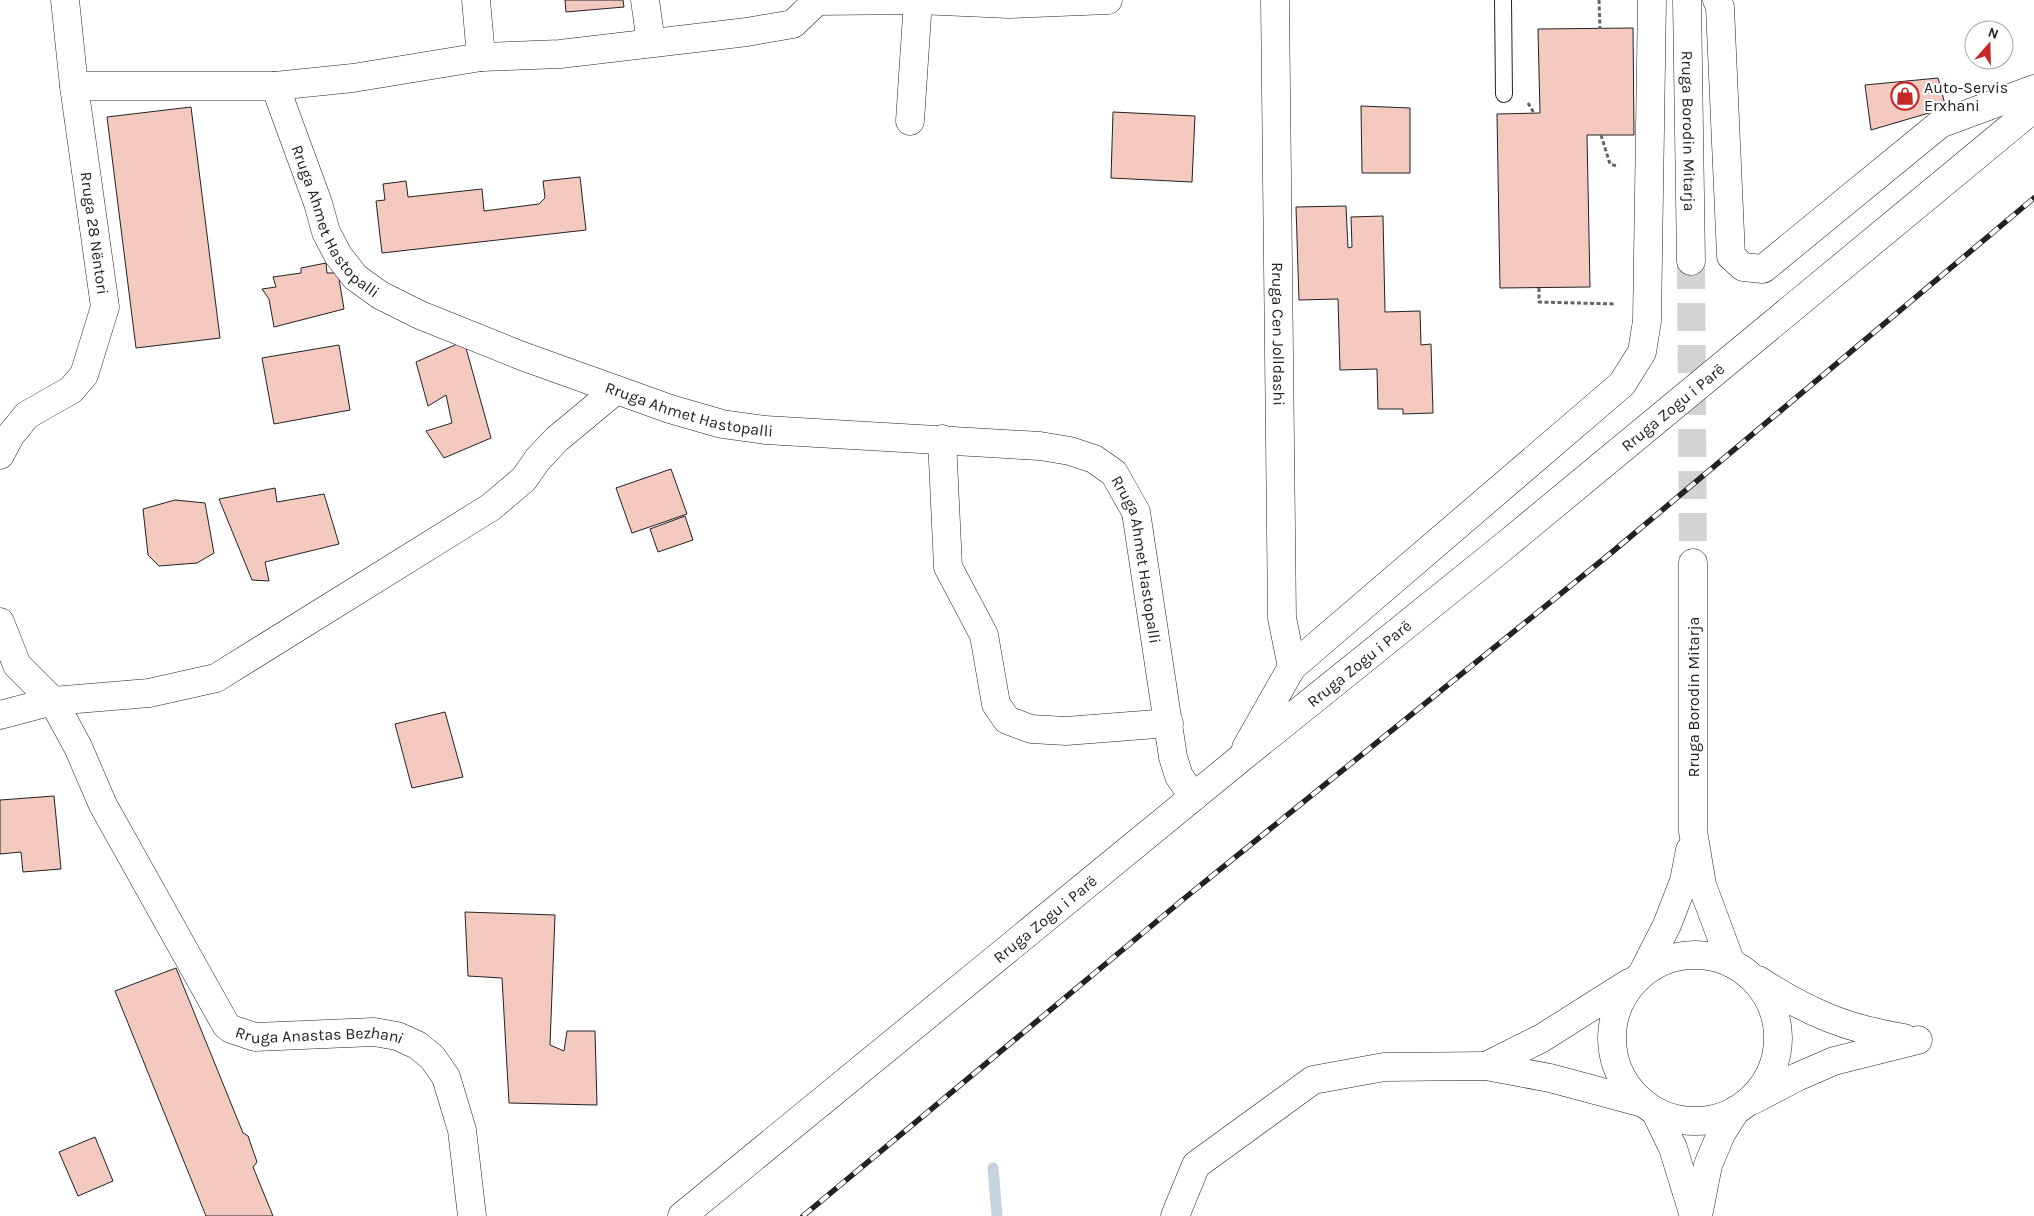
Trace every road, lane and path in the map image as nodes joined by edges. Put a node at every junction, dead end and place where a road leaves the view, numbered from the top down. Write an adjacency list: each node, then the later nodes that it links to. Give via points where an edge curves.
1 (65, 0): 15 (street, Rruga 28 Nëntori)
2 (476, 0): 14 (street)
3 (645, 0): 13 (street)
4 (918, 0): 5 (street, via 1008,4); 13 (street, via 817,1 792,24); 20 (street)
5 (1108, 0)
6 (1275, 0): 29 (street, Rruga Cen Jolldashi, via 1282,618)
7 (1503, 0): 18 (lane)
8 (1599, 0): 12 (path)
9 (1652, 0): 23 (street)
10 (1687, 0): 21 (street, Rruga Borodin Mitarja)
11 (1718, 0): 17 (street, via 1731,256 1743,267 1763,269 1940,124)
12 (1600, 29)
13 (651, 43): 14 (street, via 560,54)
14 (481, 57): 16 (street, via 352,78)
15 (74, 86): 16 (street); 26 (street, Rruga 28 Nëntori, via 105,307 84,375 72,390 27,415 10,436)
16 (276, 86): 24 (street, Rruga Ahmet Hastopalli, via 326,232 355,278 420,315)
17 (2034, 89)
18 (1504, 94)
19 (2034, 108): 33 (street, Rruga Zogu i Parë, via 1502,548)
20 (910, 121)
21 (1691, 262)
22 (1539, 288): 23 (path, via 1539,302)
23 (1647, 306): 29 (street, via 1642,352 1622,384)
24 (616, 390): 25 (street, Rruga Ahmet Hastopalli, via 722,424 765,430); 30 (street, via 557,439 524,479 491,507 216,678 149,694)
25 (942, 439): 32 (street, Rruga Ahmet Hastopalli, via 1070,451 1094,460 1114,473 1136,512); 32 (street, via 948,567 984,635 996,704 1007,720 1031,729 1066,732)
26 (0, 456)
27 (1693, 564): 35 (street, Rruga Borodin Mitarja)
28 (0, 622): 30 (street, via 17,665)
29 (1292, 667): 33 (street)
30 (53, 701): 31 (street); 41 (street, Rruga Anastas Bezhani, via 78,747 103,805 226,1025 255,1037 374,1032 397,1036 417,1045 432,1057 446,1078 462,1130)
31 (0, 716)
32 (1169, 723): 34 (street, Rruga Ahmet Hastopalli, via 1179,776)
33 (1241, 758): 34 (street, Rruga Zogu i Parë)
34 (1193, 797): 42 (street, Rruga Zogu i Parë)
35 (1693, 831): 36 (street, Rruga Borodin Mitarja, via 1702,885); 37 (street, Rruga Borodin Mitarja, via 1684,881 1667,925)
36 (1740, 969): 37 (street, via 1714,956 1696,954 1660,962); 40 (street, via 1769,1000 1778,1040 1774,1064 1763,1086); 40 (street, via 1787,999 1829,1020 1871,1033 1918,1040 1834,1061)
37 (1639, 976): 38 (street, via 1542,1038); 39 (street, via 1621,998 1613,1020 1612,1043 1616,1065 1627,1086)
38 (1486, 1066): 39 (street, via 1550,1078); 43 (street, via 1384,1067 1313,1080 1196,1165)
39 (1649, 1107): 40 (street, via 1674,1118 1696,1121 1716,1118); 44 (street, via 1673,1148)
40 (1741, 1107): 45 (street, via 1721,1134 1708,1165)
41 (472, 1216)
42 (682, 1216)
43 (1174, 1216)
44 (1694, 1216)
45 (1698, 1216)

